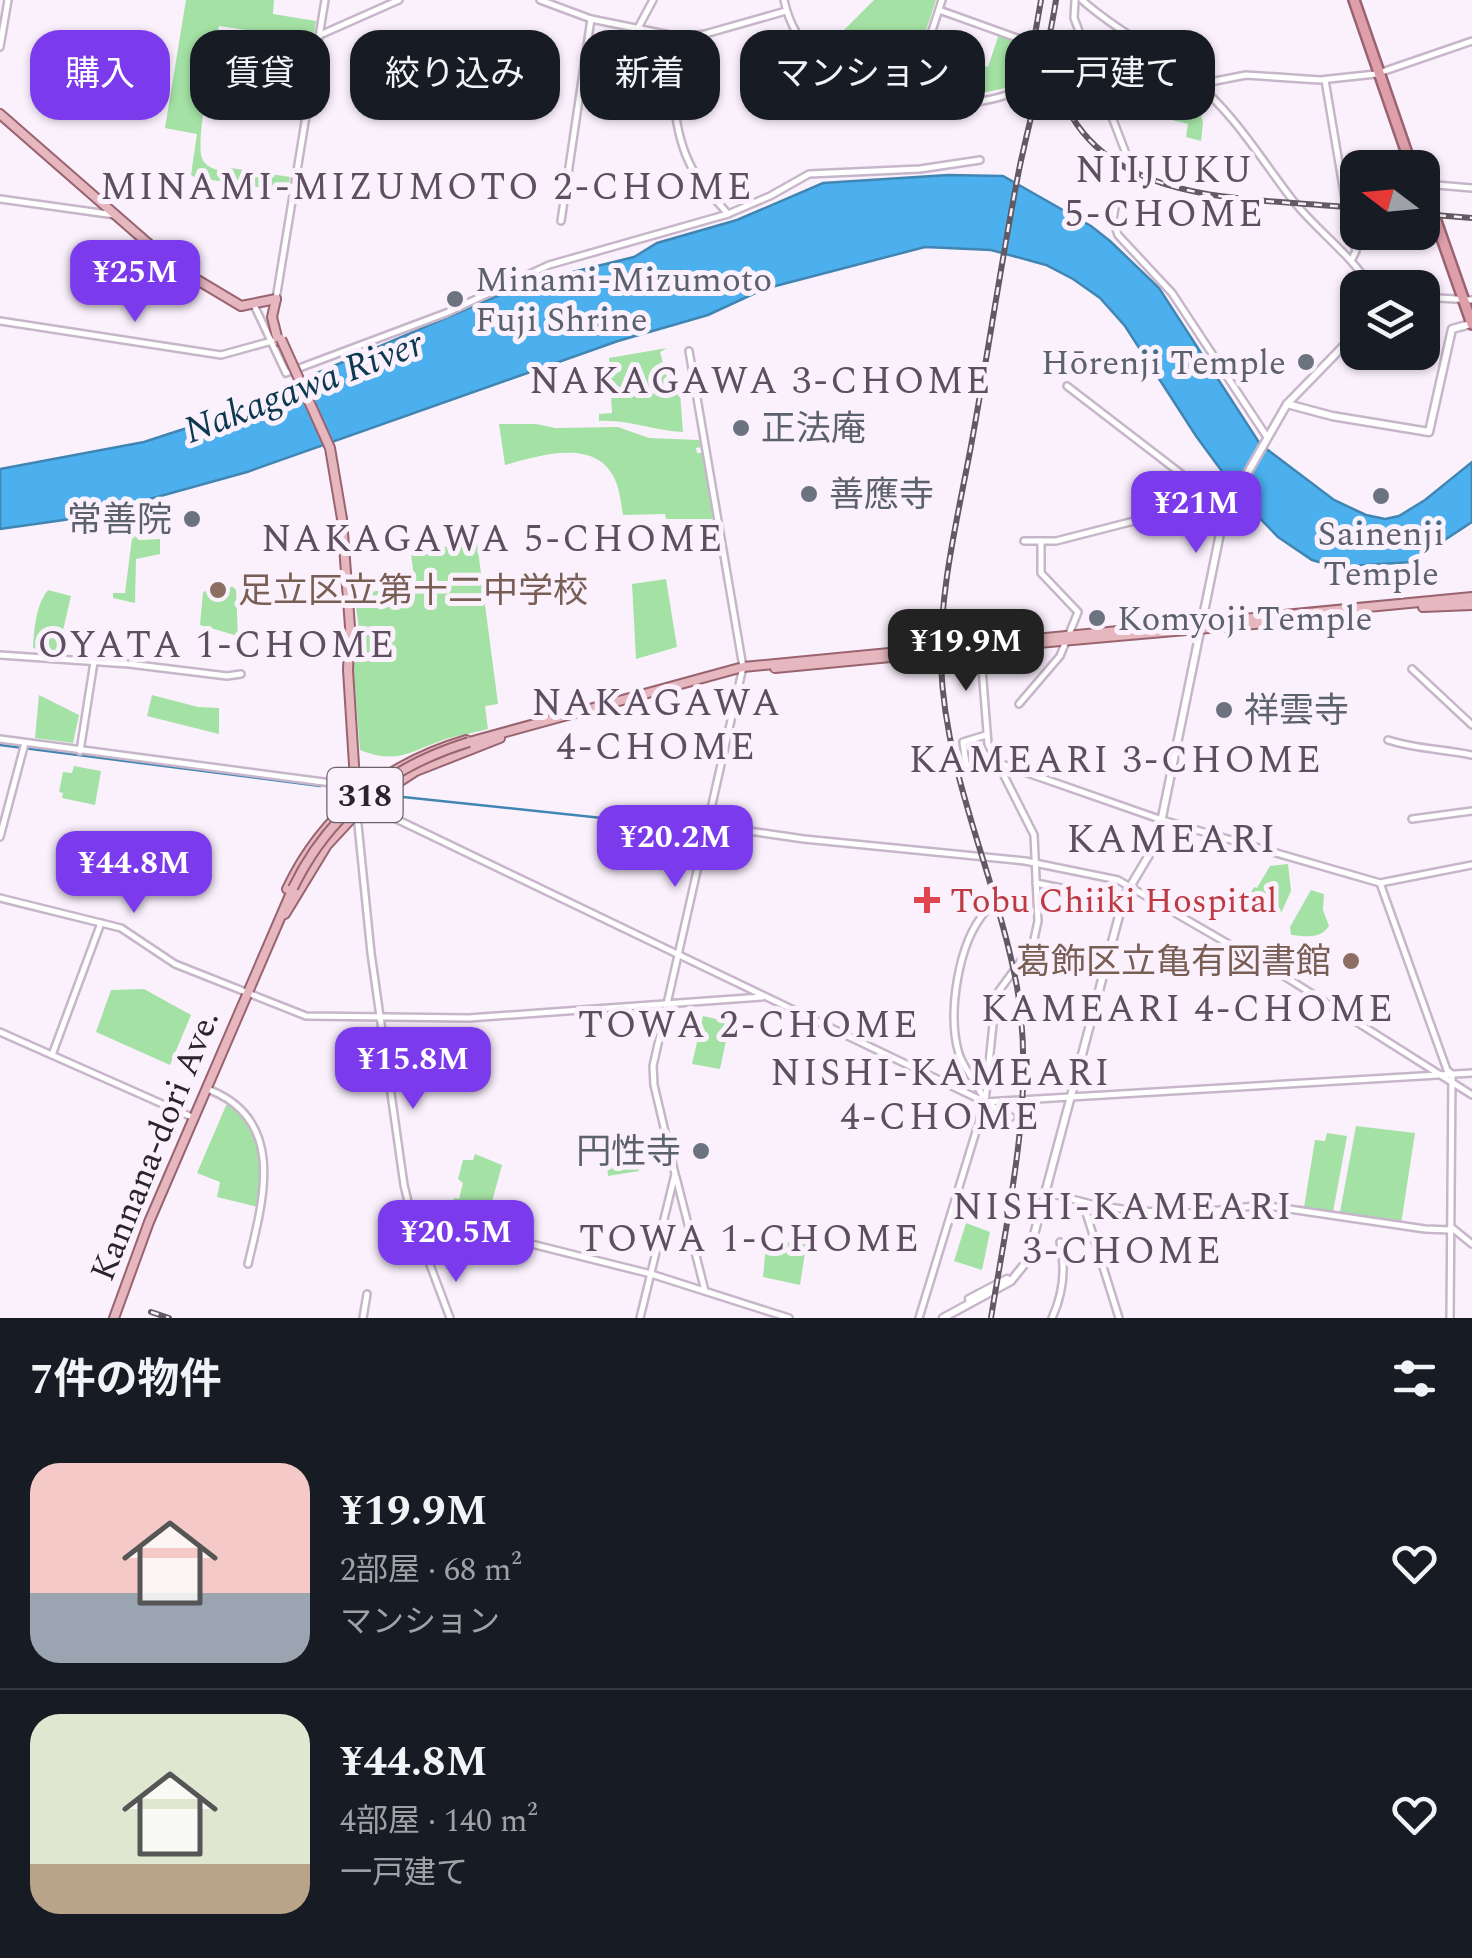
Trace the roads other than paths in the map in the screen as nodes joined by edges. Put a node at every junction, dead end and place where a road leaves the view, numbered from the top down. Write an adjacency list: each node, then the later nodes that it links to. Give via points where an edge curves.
1 (8, 0): 22 (street)
2 (325, 0): 14 (street)
3 (400, 0): 20 (street)
4 (540, 0): 12 (street)
5 (653, 0): 13 (street)
6 (784, 0): 10 (street)
7 (942, 0): 11 (street)
8 (1078, 0): 19 (street); 32 (street, via 1074,18)
9 (1356, 0): 23 (highway)
10 (786, 10): 16 (street); 17 (street)
11 (939, 10): 18 (street); 26 (street, via 1020,39 1020,82 1008,95)
12 (591, 19): 13 (street); 41 (street)
13 (638, 28): 15 (street)
14 (320, 30)
15 (647, 30)
16 (718, 30)
17 (794, 30)
18 (932, 30)
19 (1119, 30)
20 (330, 31)
21 (1472, 41): 23 (street)
22 (0, 47)
23 (1382, 73): 24 (street); 31 (highway)
24 (1324, 80): 25 (street, via 1246,74); 34 (street)
25 (1215, 81)
26 (985, 99)
27 (1215, 99): 45 (street, via 1299,207)
28 (0, 114): 40 (main road)
29 (305, 120): 47 (street)
30 (679, 120): 39 (street, via 696,174)
31 (1409, 150)
32 (1125, 151)
33 (980, 160): 39 (street, via 920,170 814,172)
34 (1340, 171)
35 (1440, 185): 36 (street)
36 (1472, 188)
37 (0, 199): 40 (street)
38 (1116, 202): 58 (street, via 1118,235 1172,293)
39 (728, 214): 53 (street, via 549,264 446,313 286,373)
40 (116, 215): 49 (main road, via 179,270 238,306)
41 (561, 222)
42 (1440, 231): 48 (highway)
43 (1440, 241): 48 (highway)
44 (1355, 250): 45 (street)
45 (1352, 259): 46 (street)
46 (1360, 270)
47 (276, 299): 49 (main road); 53 (main road)
48 (1464, 299): 51 (highway)
49 (254, 304): 53 (street)
50 (0, 321): 53 (street, via 221,355)
51 (1470, 324): 52 (highway); 57 (main road, via 1452,329 1429,432)
52 (1472, 338)
53 (277, 340): 83 (main road, bridge, via 327,451 340,519)
54 (1340, 350): 57 (main road)
55 (689, 351): 70 (street)
56 (1066, 386): 59 (street)
57 (1286, 404): 58 (main road)
58 (1266, 438): 59 (main road)
59 (1228, 505): 60 (main road)
60 (1220, 526): 62 (street, via 1177,510); 65 (main road)
61 (1024, 541): 62 (street)
62 (1041, 541): 66 (street, via 1041,573 1078,612)
63 (1472, 599): 64 (main road); 64 (main road, 318)
64 (1423, 605): 65 (main road, 318)
65 (1200, 626): 66 (main road, 318); 88 (main road)
66 (1069, 637): 67 (main road, 318); 73 (street)
67 (980, 646): 70 (main road, 318); 75 (street)
68 (0, 655): 69 (street)
69 (94, 662): 72 (street); 80 (street)
70 (743, 669): 76 (main road, 318); 89 (street)
71 (1412, 670): 74 (street)
72 (242, 674)
73 (1019, 704)
74 (1472, 725)
75 (986, 735): 82 (street); 82 (street, via 962,743 966,765)
76 (500, 736): 83 (main road, 318, via 428,752); 84 (main road, 318, via 416,770); 99 (main road, 318, bridge, via 412,764 360,798 322,838)
77 (0, 740): 79 (street)
78 (1388, 740): 81 (street)
79 (24, 746): 80 (street); 90 (street)
80 (80, 751): 83 (street)
81 (1472, 756)
82 (996, 762): 88 (street); 91 (street, via 1031,823)
83 (356, 793): 84 (street); 86 (main road); 99 (main road, 318, via 302,860 284,896)
84 (365, 804): 86 (main road, 318); 101 (street)
85 (1472, 811): 87 (street)
86 (357, 812): 99 (main road, 318); 105 (street)
87 (1412, 819)
88 (1162, 820): 94 (street); 95 (main road)
89 (708, 825): 91 (street); 101 (street)
90 (0, 837)
91 (1036, 862): 93 (street); 95 (street)
92 (1472, 865): 94 (street)
93 (1036, 883): 96 (street); 115 (street, via 1033,944 996,995)
94 (1380, 883): 110 (street)
95 (1129, 885): 109 (street); 114 (main road)
96 (1066, 889)
97 (0, 898): 100 (street)
98 (986, 911): 115 (street, via 964,949 954,1011 959,1053)
99 (284, 913): 102 (main road, 318)
100 (101, 924): 102 (street); 107 (street)
101 (678, 956): 103 (street); 104 (street)
102 (248, 994): 105 (street, via 300,1015); 112 (main road, Kannana-dori Ave. / 318); 117 (main road, Kannana-dori Ave. / 318)
103 (762, 997): 104 (street); 115 (street)
104 (666, 1005): 105 (street); 118 (street, via 652,1075)
105 (381, 1017): 121 (street)
106 (0, 1032): 107 (street)
107 (52, 1056): 117 (street)
108 (1472, 1073): 110 (street)
109 (1436, 1074): 110 (street); 111 (street); 114 (street)
110 (1452, 1074): 111 (street)
111 (1452, 1082): 113 (street); 122 (street)
112 (210, 1090): 117 (main road, Kannana-dori Ave. / 318); 126 (street, via 243,1112 260,1143 264,1196)
113 (1472, 1094)
114 (1070, 1098): 115 (street); 119 (main road)
115 (985, 1102): 116 (street); 135 (street)
116 (1011, 1117)
117 (195, 1119): 130 (main road, Kannana-dori Ave. / 318)
118 (675, 1174): 127 (street); 128 (street)
119 (1045, 1192): 120 (street); 125 (main road)
120 (1083, 1202): 122 (street, via 1186,1213 1262,1205); 139 (street)
121 (411, 1214): 127 (street); 132 (street)
122 (1451, 1228): 124 (street); 140 (street)
123 (1060, 1242): 138 (street, via 1061,1293)
124 (1472, 1244)
125 (1031, 1246): 136 (main road, via 1010,1276); 137 (main road, via 1011,1281)
126 (248, 1264)
127 (651, 1274): 128 (street); 133 (street)
128 (705, 1291): 134 (street)
129 (367, 1294): 131 (street)
130 (116, 1318)
131 (362, 1318)
132 (450, 1318)
133 (640, 1318)
134 (789, 1318)
135 (920, 1318)
136 (934, 1318)
137 (943, 1318)
138 (1052, 1318)
139 (1119, 1318)
140 (1450, 1318)

